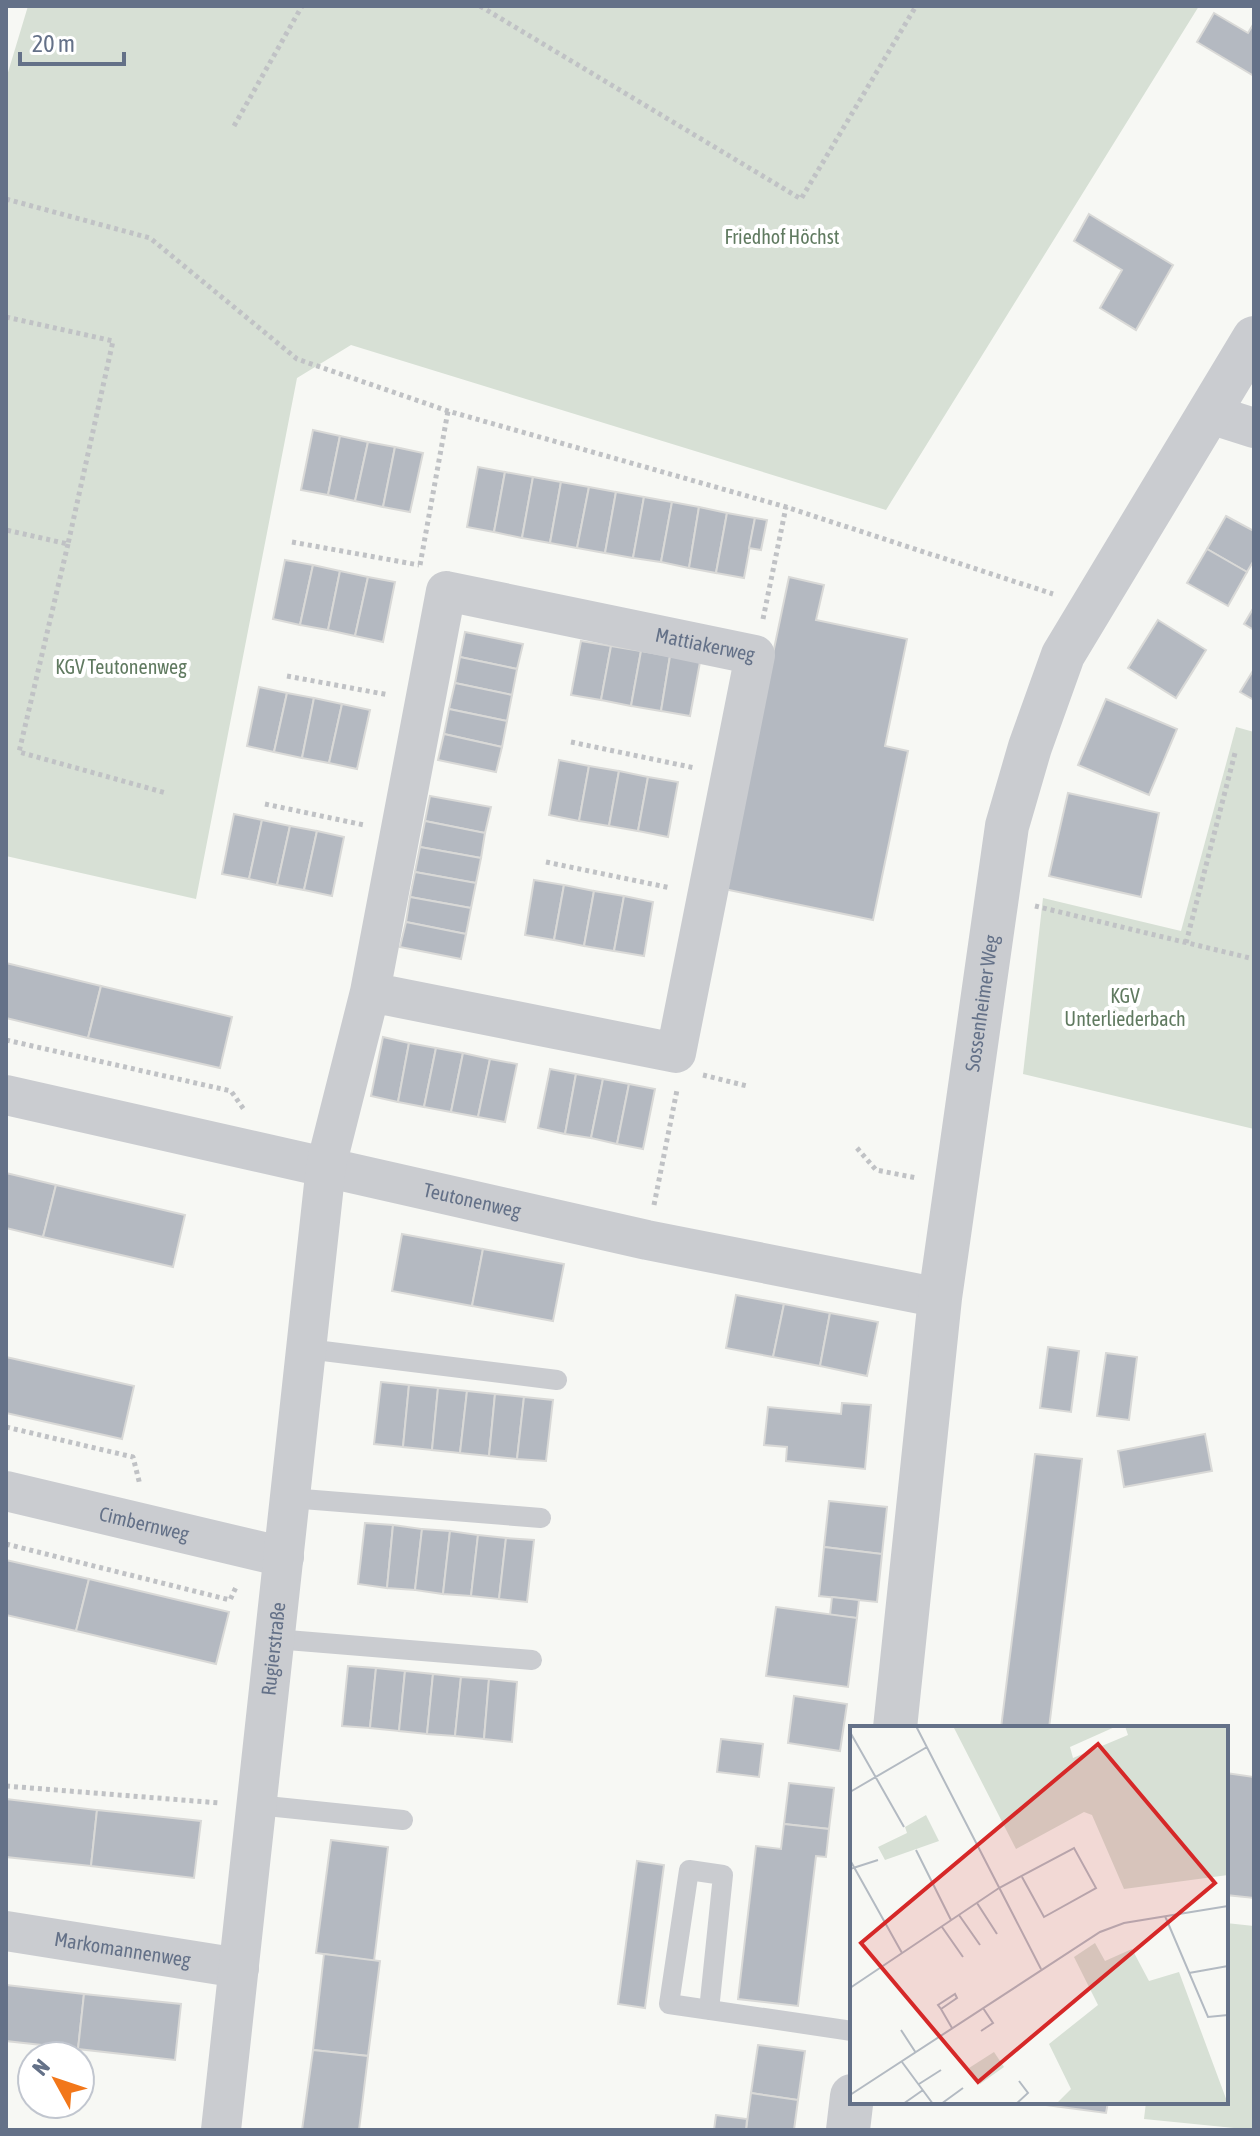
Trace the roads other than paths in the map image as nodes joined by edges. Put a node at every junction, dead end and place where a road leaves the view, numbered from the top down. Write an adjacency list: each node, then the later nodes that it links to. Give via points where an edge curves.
1 (1254, 338): 2 (street, Sossenheimer Weg)
2 (1210, 414): 3 (street); 7 (street, Sossenheimer Weg, via 1063,655 1030,747 1007,826)
3 (1254, 428)
4 (370, 992): 4 (street, Mattiakerweg, via 425,701 433,578 755,655 676,1053); 6 (street)
5 (6, 1095): 6 (street, Teutonenweg)
6 (326, 1166): 7 (street, Teutonenweg, via 647,1240); 8 (street, Rugierstraße)
7 (940, 1298): 16 (street, Sossenheimer Weg)
8 (307, 1349): 9 (lane); 11 (street, Rugierstraße)
9 (557, 1380)
10 (6, 1491): 13 (street, Cimbernweg)
11 (290, 1498): 12 (lane); 13 (street, Rugierstraße)
12 (541, 1518)
13 (270, 1554): 14 (street, Rugierstraße)
14 (275, 1639): 15 (lane); 17 (street, Rugierstraße)
15 (532, 1660)
16 (895, 1726)
17 (257, 1805): 18 (lane); 20 (street, Rugierstraße)
18 (403, 1820)
19 (6, 1931): 20 (street, Markomannenweg)
20 (239, 1968): 24 (street, Rugierstraße)
21 (709, 2010): 21 (lane, via 669,2004 689,1870 723,1875); 22 (lane)
22 (850, 2031)
23 (851, 2104): 25 (street)
24 (221, 2130)
25 (848, 2130)

